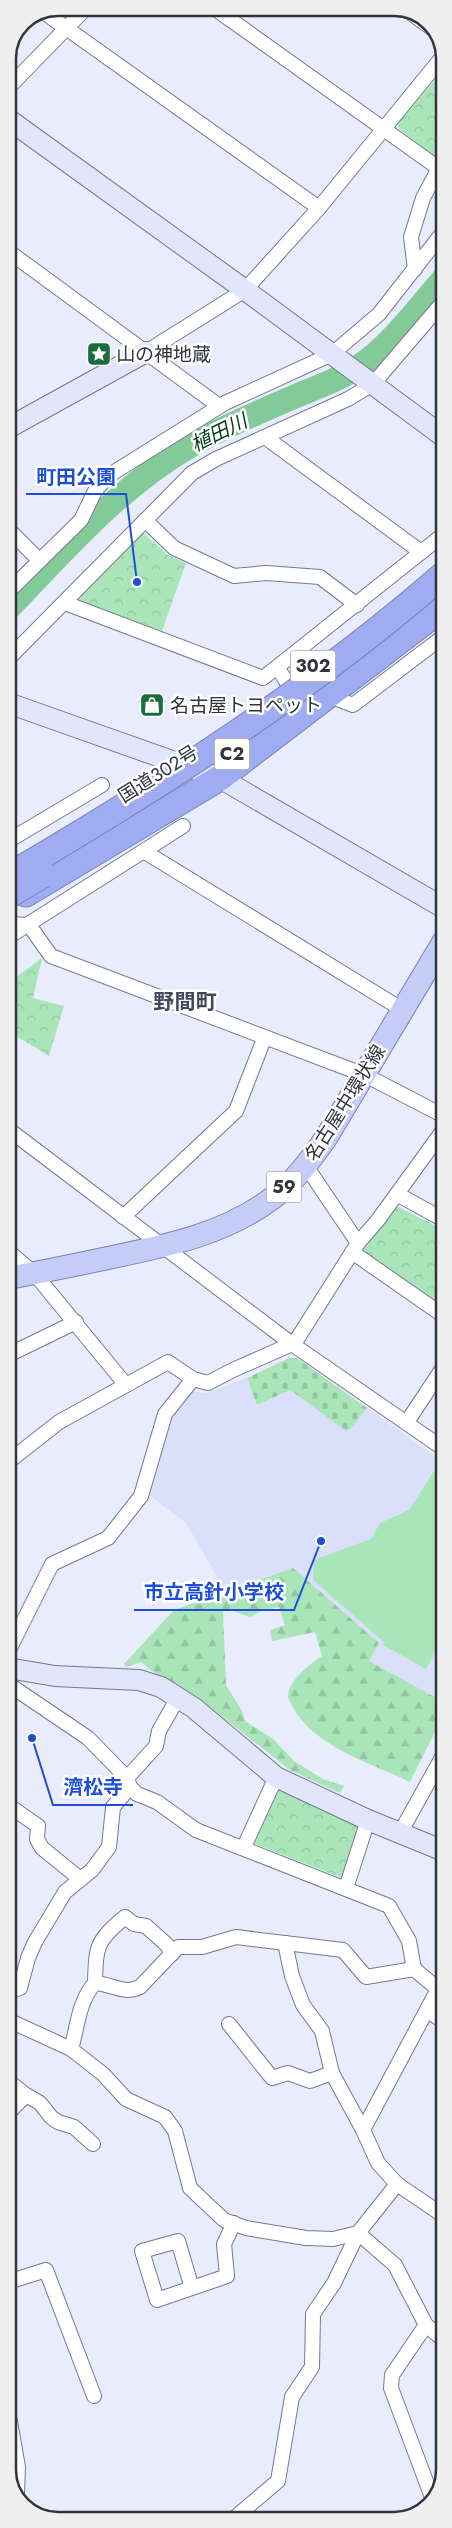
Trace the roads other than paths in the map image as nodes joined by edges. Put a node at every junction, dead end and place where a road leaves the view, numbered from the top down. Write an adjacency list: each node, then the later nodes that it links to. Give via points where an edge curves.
1 (78, 16): 4 (street)
2 (225, 16): 8 (street)
3 (51, 17): 4 (street)
4 (66, 28): 6 (street); 11 (street)
5 (435, 66): 8 (street)
6 (16, 80)
7 (16, 125): 15 (street)
8 (383, 131): 9 (street); 11 (street)
9 (435, 166)
10 (435, 179): 14 (street, via 422,198 411,237)
11 (319, 208): 15 (street)
12 (435, 243): 14 (street)
13 (16, 257): 17 (street)
14 (415, 269): 18 (street, via 379,314)
15 (245, 290): 17 (street); 18 (street)
16 (435, 311): 19 (street)
17 (146, 352): 20 (street); 21 (street)
18 (335, 356): 19 (street); 20 (street)
19 (370, 382): 22 (street); 23 (street, via 348,399)
20 (219, 406): 28 (street, via 108,476 95,491 81,520)
21 (16, 424)
22 (435, 430)
23 (265, 437): 24 (street, via 192,473); 27 (street)
24 (145, 520): 33 (street); 34 (street, via 180,552 234,576 266,573 320,577)
25 (16, 537): 28 (street)
26 (435, 541): 27 (street)
27 (421, 552): 34 (street)
28 (38, 559): 31 (street)
29 (435, 571): 38 (highway, 国道302号 / 302, via 374,622)
30 (435, 581): 49 (highway, C2, bridge, via 347,652 256,718 150,790)
31 (16, 583)
32 (435, 601): 51 (highway, C2, bridge, via 263,733 160,802)
33 (65, 603): 37 (street); 38 (street, via 264,678)
34 (357, 604): 38 (street)
35 (435, 614): 39 (highway, 国道302号 / 302)
36 (435, 643): 39 (street, via 353,705)
37 (16, 651)
38 (283, 676): 41 (highway, 国道302号 / 302)
39 (327, 695): 42 (highway, 国道302号 / 302)
40 (16, 706): 41 (street)
41 (179, 763): 42 (street); 48 (highway, 国道302号 / 302)
42 (220, 778): 46 (highway, 国道302号 / 302); 53 (street)
43 (102, 785): 45 (street)
44 (183, 826): 47 (street)
45 (16, 836)
46 (105, 846): 50 (street, via 93,865); 52 (highway, 国道302号 / 302)
47 (145, 852): 50 (street); 58 (street)
48 (16, 860)
49 (16, 871)
50 (90, 886): 55 (street)
51 (16, 891)
52 (16, 900)
53 (435, 903)
54 (16, 924): 55 (street)
55 (29, 925): 56 (street); 59 (street, via 51,956)
56 (16, 932)
57 (435, 955): 58 (main road, 名古屋中環状線 / 59)
58 (402, 1010): 60 (main road, 名古屋中環状線 / 59)
59 (264, 1039): 60 (street); 67 (street, via 236,1111)
60 (365, 1075): 61 (street); 64 (main road, 名古屋中環状線 / 59)
61 (435, 1112)
62 (16, 1135): 67 (street)
63 (435, 1141): 65 (street)
64 (306, 1166): 68 (main road, 名古屋中環状線 / 59, via 274,1197 245,1216 218,1230); 69 (street)
65 (396, 1194): 66 (street); 69 (street)
66 (435, 1215)
67 (123, 1217): 68 (street)
68 (162, 1247): 71 (main road, 名古屋中環状線 / 59); 75 (street)
69 (355, 1248): 73 (street); 75 (street)
70 (16, 1258): 71 (street)
71 (34, 1273): 72 (main road, 名古屋中環状線 / 59); 74 (street)
72 (17, 1276)
73 (436, 1310)
74 (76, 1322): 76 (street); 79 (street)
75 (293, 1344): 77 (street, via 208,1384); 80 (street)
76 (17, 1351)
77 (193, 1379): 79 (street, via 168,1362); 83 (street, via 165,1414 141,1496 108,1538 52,1564)
78 (436, 1380): 80 (street)
79 (126, 1385): 82 (street, via 59,1422)
80 (407, 1422): 81 (street)
81 (436, 1443)
82 (17, 1455)
83 (17, 1635)
84 (17, 1680): 86 (street, via 139,1680)
85 (17, 1684): 89 (street, via 88,1738)
86 (179, 1696): 88 (street); 89 (street, via 159,1731 156,1746)
87 (436, 1769): 92 (street)
88 (276, 1777): 91 (street); 93 (street)
89 (129, 1783): 93 (street, via 137,1794 157,1802 196,1830); 95 (street, via 114,1807 109,1847 92,1870)
90 (17, 1811): 95 (street, via 38,1826 38,1840 42,1848)
91 (368, 1820): 92 (street); 96 (street)
92 (400, 1833): 94 (street)
93 (244, 1847): 96 (street)
94 (436, 1848)
95 (79, 1878): 102 (street, via 65,1892 35,1942 20,1988)
96 (346, 1888): 99 (street, via 389,1906 409,1941)
97 (285, 1943): 98 (street, via 236,1937 202,1947 178,1948); 99 (street, via 343,1950 366,1977); 109 (street, via 303,2005 322,2030)
98 (172, 1954): 100 (street, via 140,1987 133,1990); 100 (street, via 146,1926 134,1924 125,1917 105,1934 96,1951)
99 (414, 1969): 101 (street)
100 (95, 1984): 108 (street, via 87,1992 78,2016)
101 (436, 1984)
102 (17, 1989)
103 (436, 1996): 104 (street)
104 (427, 2010): 105 (street); 113 (street)
105 (436, 2016)
106 (17, 2024): 108 (street)
107 (229, 2024): 109 (street, via 272,2078 288,2073 310,2080)
108 (71, 2050): 117 (street, via 103,2074 126,2099 164,2117 175,2131 190,2188 224,2220)
109 (332, 2073): 113 (street)
110 (17, 2088): 111 (street)
111 (26, 2095): 112 (street); 114 (street, via 40,2103 50,2117 74,2127)
112 (17, 2104)
113 (363, 2130): 115 (street, via 378,2164)
114 (93, 2144)
115 (397, 2184): 116 (street); 118 (street)
116 (436, 2210)
117 (234, 2223): 118 (street, via 306,2238 332,2239); 120 (street, via 224,2244 227,2276)
118 (358, 2233): 121 (street, via 395,2265); 127 (street, via 334,2283 313,2314 312,2366 292,2397 278,2481)
119 (17, 2279): 123 (street, via 46,2270)
120 (192, 2288): 120 (street, via 157,2300 142,2251 178,2241)
121 (426, 2325): 122 (street); 126 (street, via 392,2375 391,2388)
122 (436, 2333)
123 (94, 2396)
124 (17, 2462): 125 (street)
125 (18, 2479)
126 (430, 2491)
127 (242, 2511)

